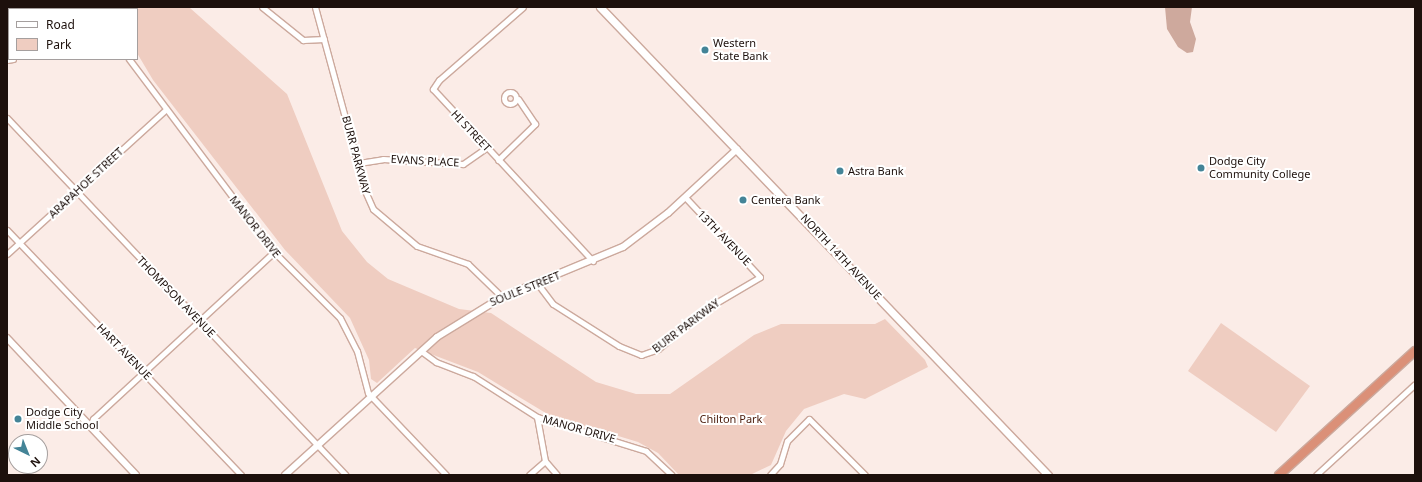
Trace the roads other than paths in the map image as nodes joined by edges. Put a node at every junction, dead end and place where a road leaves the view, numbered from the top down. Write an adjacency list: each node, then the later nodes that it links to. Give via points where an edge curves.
1 (262, 7): 5 (street, via 303,40)
2 (315, 7): 5 (street, BURR PARKWAY)
3 (600, 7): 11 (main road, NORTH 14TH AVENUE)
4 (522, 8): 10 (street, HI STREET, via 439,80 433,89)
5 (324, 39): 13 (street, BURR PARKWAY)
6 (130, 60): 8 (street, MANOR DRIVE)
7 (518, 99): 12 (street, via 535,124)
8 (165, 110): 14 (street, ARAPAHOE STREET); 18 (street, MANOR DRIVE)
9 (7, 118): 14 (street, THOMPSON AVENUE)
10 (486, 148): 12 (street, HI STREET); 13 (street, EVANS PLACE, via 463,164 383,159)
11 (737, 149): 15 (street, SOULE STREET); 45 (main road, NORTH 14TH AVENUE)
12 (498, 160): 20 (street, HI STREET)
13 (359, 163): 23 (street, BURR PARKWAY, via 373,209 418,246 468,264)
14 (76, 192): 17 (street, ARAPAHOE STREET); 24 (street, THOMPSON AVENUE)
15 (685, 197): 20 (street, SOULE STREET, via 623,247); 21 (street, 13TH AVENUE, via 760,275)
16 (7, 230): 17 (street, HART AVENUE)
17 (20, 243): 19 (street, ARAPAHOE STREET); 28 (street, HART AVENUE)
18 (274, 252): 24 (street); 30 (street, MANOR DRIVE, via 350,333 364,386)
19 (7, 254)
20 (593, 261): 22 (street, SOULE STREET)
21 (759, 280): 22 (street, BURR PARKWAY, via 715,304 658,349 641,355 574,319 553,304)
22 (537, 283): 23 (street, SOULE STREET)
23 (502, 297): 26 (street, SOULE STREET, via 459,322)
24 (200, 321): 28 (street); 33 (street, THOMPSON AVENUE)
25 (7, 338): 32 (street)
26 (421, 351): 30 (street, SOULE STREET); 31 (street, MANOR DRIVE, via 436,362 473,376)
27 (1415, 351): 46 (highway)
28 (144, 373): 32 (street); 36 (street, HART AVENUE)
29 (1415, 384): 47 (street)
30 (371, 396): 33 (street, SOULE STREET); 39 (street, MANOR DRIVE)
31 (537, 417): 34 (street); 42 (street, MANOR DRIVE, via 627,443 652,455)
32 (90, 426): 35 (street)
33 (318, 445): 37 (street, SOULE STREET); 38 (street, THOMPSON AVENUE)
34 (545, 461): 40 (street); 41 (street)
35 (136, 475)
36 (241, 475)
37 (285, 475)
38 (346, 475)
39 (446, 475)
40 (529, 475)
41 (558, 475)
42 (672, 475)
43 (770, 475): 44 (street, via 780,464 790,436 809,419)
44 (865, 475)
45 (1048, 475)
46 (1279, 475)
47 (1316, 475)

